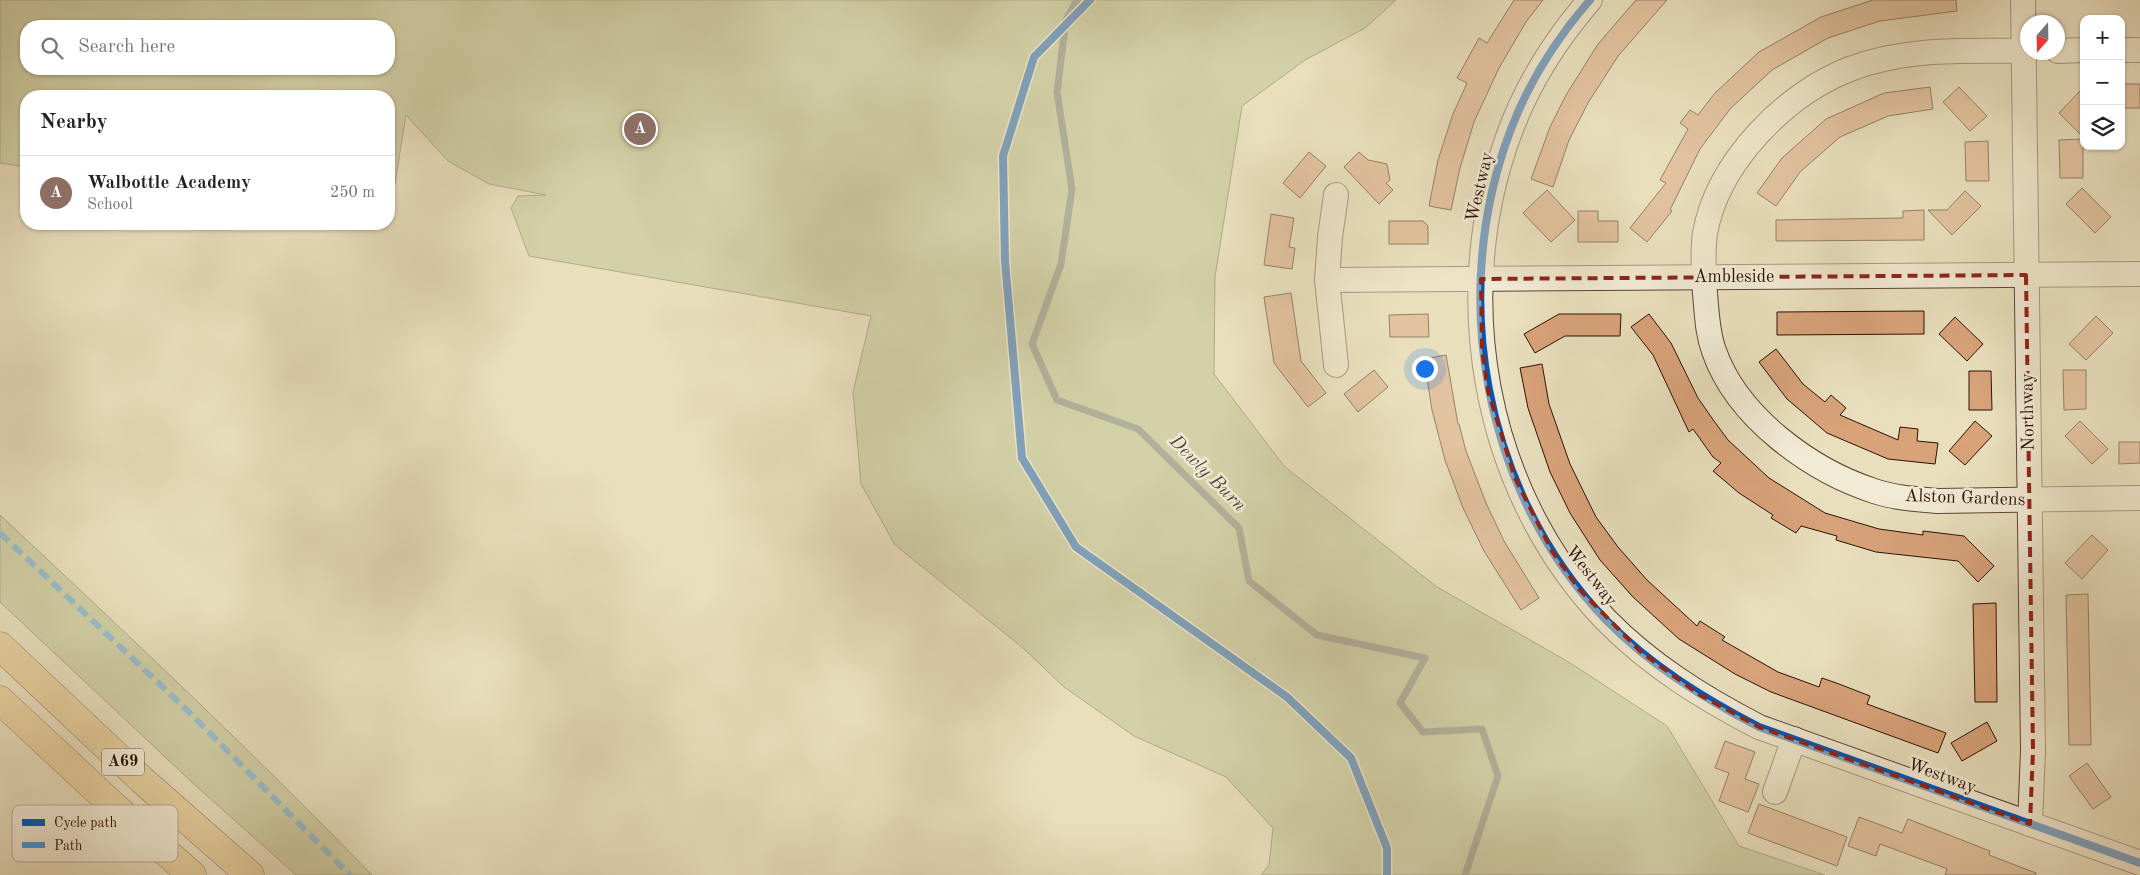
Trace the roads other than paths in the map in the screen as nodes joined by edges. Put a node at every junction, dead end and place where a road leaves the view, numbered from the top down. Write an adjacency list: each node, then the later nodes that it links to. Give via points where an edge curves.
1 (1590, 0): 14 (street, Westway, via 1546,58 1511,128 1490,203)
2 (2022, 0): 3 (street, Northway)
3 (2023, 15)
4 (2080, 50): 8 (street)
5 (2125, 50): 6 (street)
6 (2140, 50)
7 (2020, 51): 13 (street, Alston Gardens, via 1905,54 1850,69 1798,97 1769,122 1747,148 1713,204 1705,234)
8 (2065, 51)
9 (2025, 60): 12 (street, Northway)
10 (1336, 195): 15 (street)
11 (2140, 274): 12 (street, Ambleside)
12 (2026, 275): 13 (street, Ambleside); 18 (street, Northway)
13 (1704, 278): 14 (street, Ambleside); 18 (street, Alston Gardens, via 1707,326 1714,352 1728,380 1767,428 1820,468 1876,492 1906,499)
14 (1481, 279): 15 (street, Ambleside); 21 (street, Westway, via 1482,349 1499,436 1529,510 1552,551 1606,620 1641,652 1693,690 1731,712)
15 (1327, 280): 16 (street)
16 (1336, 365)
17 (2140, 498): 18 (street, Alston Gardens)
18 (2029, 500): 26 (street, Northway, via 2033,751)
19 (0, 646): 24 (highway, A69)
20 (0, 700): 23 (highway, A69)
21 (1794, 739): 22 (street); 26 (street, Westway)
22 (1775, 792)
23 (113, 805)
24 (170, 805)
25 (178, 812): 30 (highway, A69)
26 (2030, 824): 28 (street, Westway)
27 (177, 862): 29 (highway, A69)
28 (2140, 863)
29 (192, 875)
30 (250, 875)

